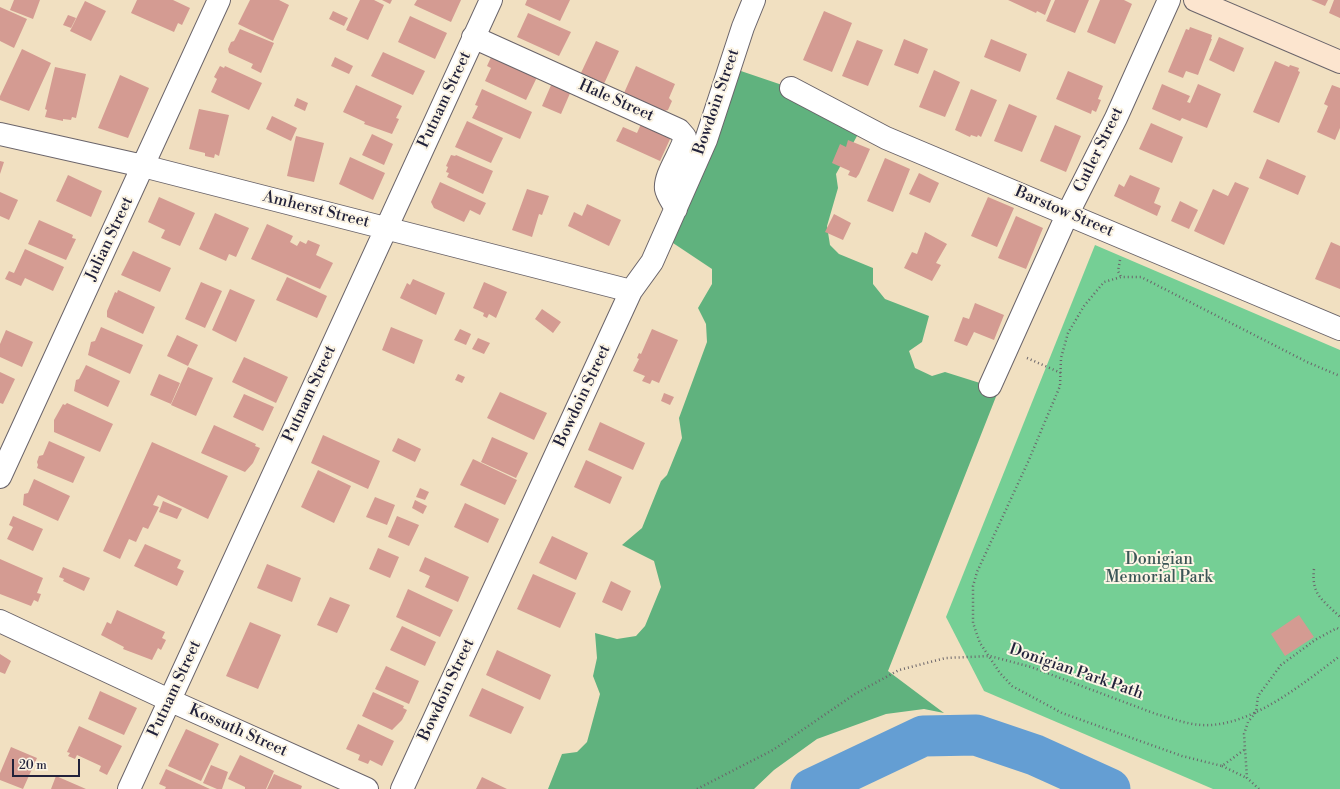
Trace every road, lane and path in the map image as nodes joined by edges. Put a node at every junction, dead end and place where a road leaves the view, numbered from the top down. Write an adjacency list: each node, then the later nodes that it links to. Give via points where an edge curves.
1 (219, 0): 10 (street, Julian Street)
2 (491, 0): 6 (street, Putnam Street)
3 (754, 0): 11 (street, Bowdoin Street, via 706,140)
4 (1169, 0): 12 (street, Cutler Street, via 1116,118)
5 (1195, 0): 7 (main road)
6 (474, 37): 11 (street, Hale Street, via 679,130 684,138 683,145 668,177 666,188); 13 (street, Putnam Street)
7 (1340, 62)
8 (791, 88): 12 (street, Barstow Street, via 886,138)
9 (0, 134): 10 (street, Amherst Street)
10 (143, 166): 13 (street, Amherst Street); 20 (street, Julian Street)
11 (676, 209): 14 (street, Bowdoin Street, via 652,262)
12 (1067, 215): 15 (street, Barstow Street); 16 (street, Cutler Street)
13 (386, 227): 14 (street, Amherst Street); 27 (street, Putnam Street)
14 (631, 291): 34 (street, Bowdoin Street)
15 (1340, 330)
16 (1007, 349): 17 (path); 19 (street, Cutler Street)
17 (1061, 373): 18 (path, via 1061,358 1068,333 1084,306 1104,282 1121,277 1141,277 1307,362); 25 (path, via 1060,386 973,586 973,623 980,643)
18 (1340, 376)
19 (990, 386)
20 (0, 477)
21 (1314, 569): 22 (path, via 1312,582 1316,593)
22 (1340, 617)
23 (0, 621): 27 (street, Kossuth Street)
24 (1340, 630): 28 (path, via 1337,628 1315,640 1281,665 1258,696)
25 (990, 656): 28 (path, Donigian Park Path, via 1031,667 1177,720 1200,725 1228,723); 30 (path, via 1012,686 1056,710 1182,756); 35 (path, Donigian Park Path, via 946,658 899,670 855,694 773,750)
26 (1340, 656): 28 (path, Donigian Park Path)
27 (169, 700): 32 (street, Putnam Street); 33 (street, Kossuth Street)
28 (1256, 712): 29 (path, via 1248,722 1244,734)
29 (1244, 750): 30 (path); 31 (path)
30 (1222, 766): 31 (path)
31 (1247, 778): 36 (path)
32 (128, 789)
33 (367, 789)
34 (402, 789)
35 (697, 789)
36 (1259, 789)

